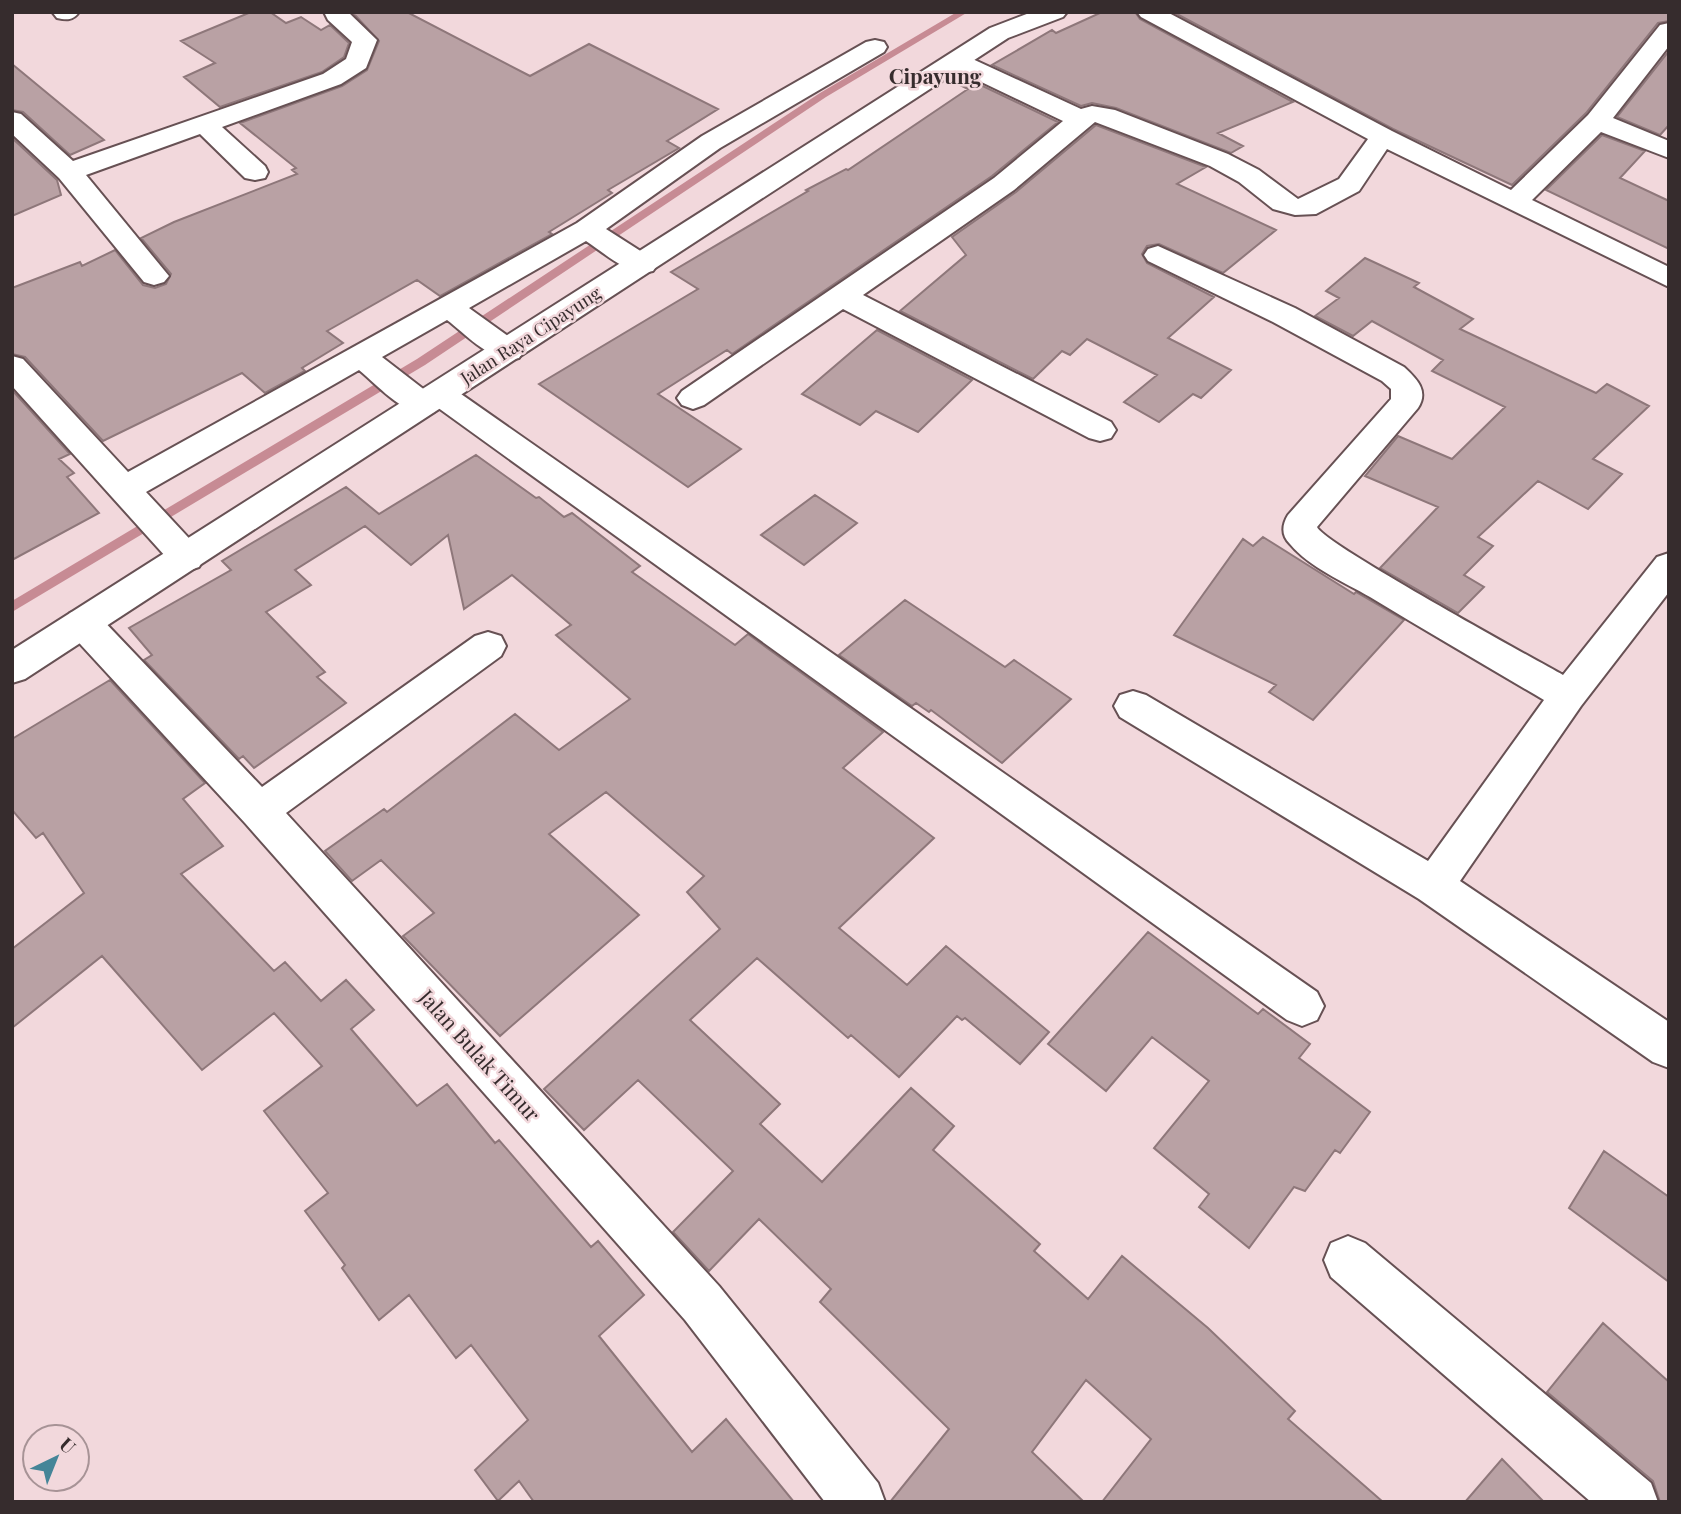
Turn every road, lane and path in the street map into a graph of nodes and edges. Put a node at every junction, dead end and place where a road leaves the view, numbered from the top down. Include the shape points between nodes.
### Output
1 (336, 12) edge
2 (1055, 12) edge
3 (1149, 12) edge
4 (996, 20) edge
5 (1669, 30) edge
6 (875, 47) dead end
7 (957, 61) junction
8 (1080, 118) junction
9 (12, 120) edge
10 (1597, 121) junction
11 (204, 124) junction
12 (1383, 137) junction
13 (1669, 150) edge
14 (69, 172) junction
15 (255, 172) dead end
16 (1514, 202) junction
17 (592, 232) junction
18 (1158, 255) dead end
19 (634, 259) junction
20 (154, 276) dead end
21 (1669, 278) edge
22 (842, 296) junction
23 (452, 310) junction
24 (498, 343) junction
25 (366, 360) junction
26 (12, 366) edge
27 (424, 397) junction
28 (693, 398) dead end
29 (1100, 430) dead end
30 (130, 498) junction
31 (181, 551) junction
32 (1669, 566) edge
33 (83, 623) junction
34 (488, 646) dead end
35 (12, 669) edge
36 (1568, 696) junction
37 (1133, 706) dead end
38 (259, 811) junction
39 (1434, 886) junction
40 (1302, 1006) dead end
41 (1669, 1046) edge
42 (1348, 1260) dead end
43 (859, 1502) edge
44 (1632, 1502) edge

1 - 11 street via 365,40 357,63 332,79
2 - 4 street, Jalan Raya Cipayung
3 - 12 street
4 - 7 street, Jalan Raya Cipayung
5 - 10 street
6 - 17 street via 711,142
7 - 8 street
7 - 19 street, Jalan Raya Cipayung
8 - 12 street via 1106,115 1219,160 1283,203 1306,208 1349,185
8 - 22 street via 1004,184
9 - 14 street
10 - 13 street
10 - 16 street
11 - 14 street
11 - 15 street
12 - 16 street
14 - 20 street
16 - 21 street
17 - 19 street
17 - 23 street
18 - 36 street via 1284,315 1393,374 1406,386 1407,401 1300,524 1301,535 1365,578
19 - 24 street, Jalan Raya Cipayung
22 - 28 street
22 - 29 street
23 - 24 street
23 - 25 street
24 - 27 street, Jalan Raya Cipayung
25 - 27 street
25 - 30 street
26 - 30 street
27 - 31 street, Jalan Raya Cipayung
27 - 40 street
30 - 31 street
31 - 33 street, Jalan Raya Cipayung
32 - 36 street
33 - 35 street, Jalan Raya Cipayung
33 - 38 street, Jalan Bulak Timur
34 - 38 street
36 - 39 street
37 - 39 street
38 - 43 street, Jalan Bulak Timur via 702,1303
39 - 41 street
42 - 44 street

